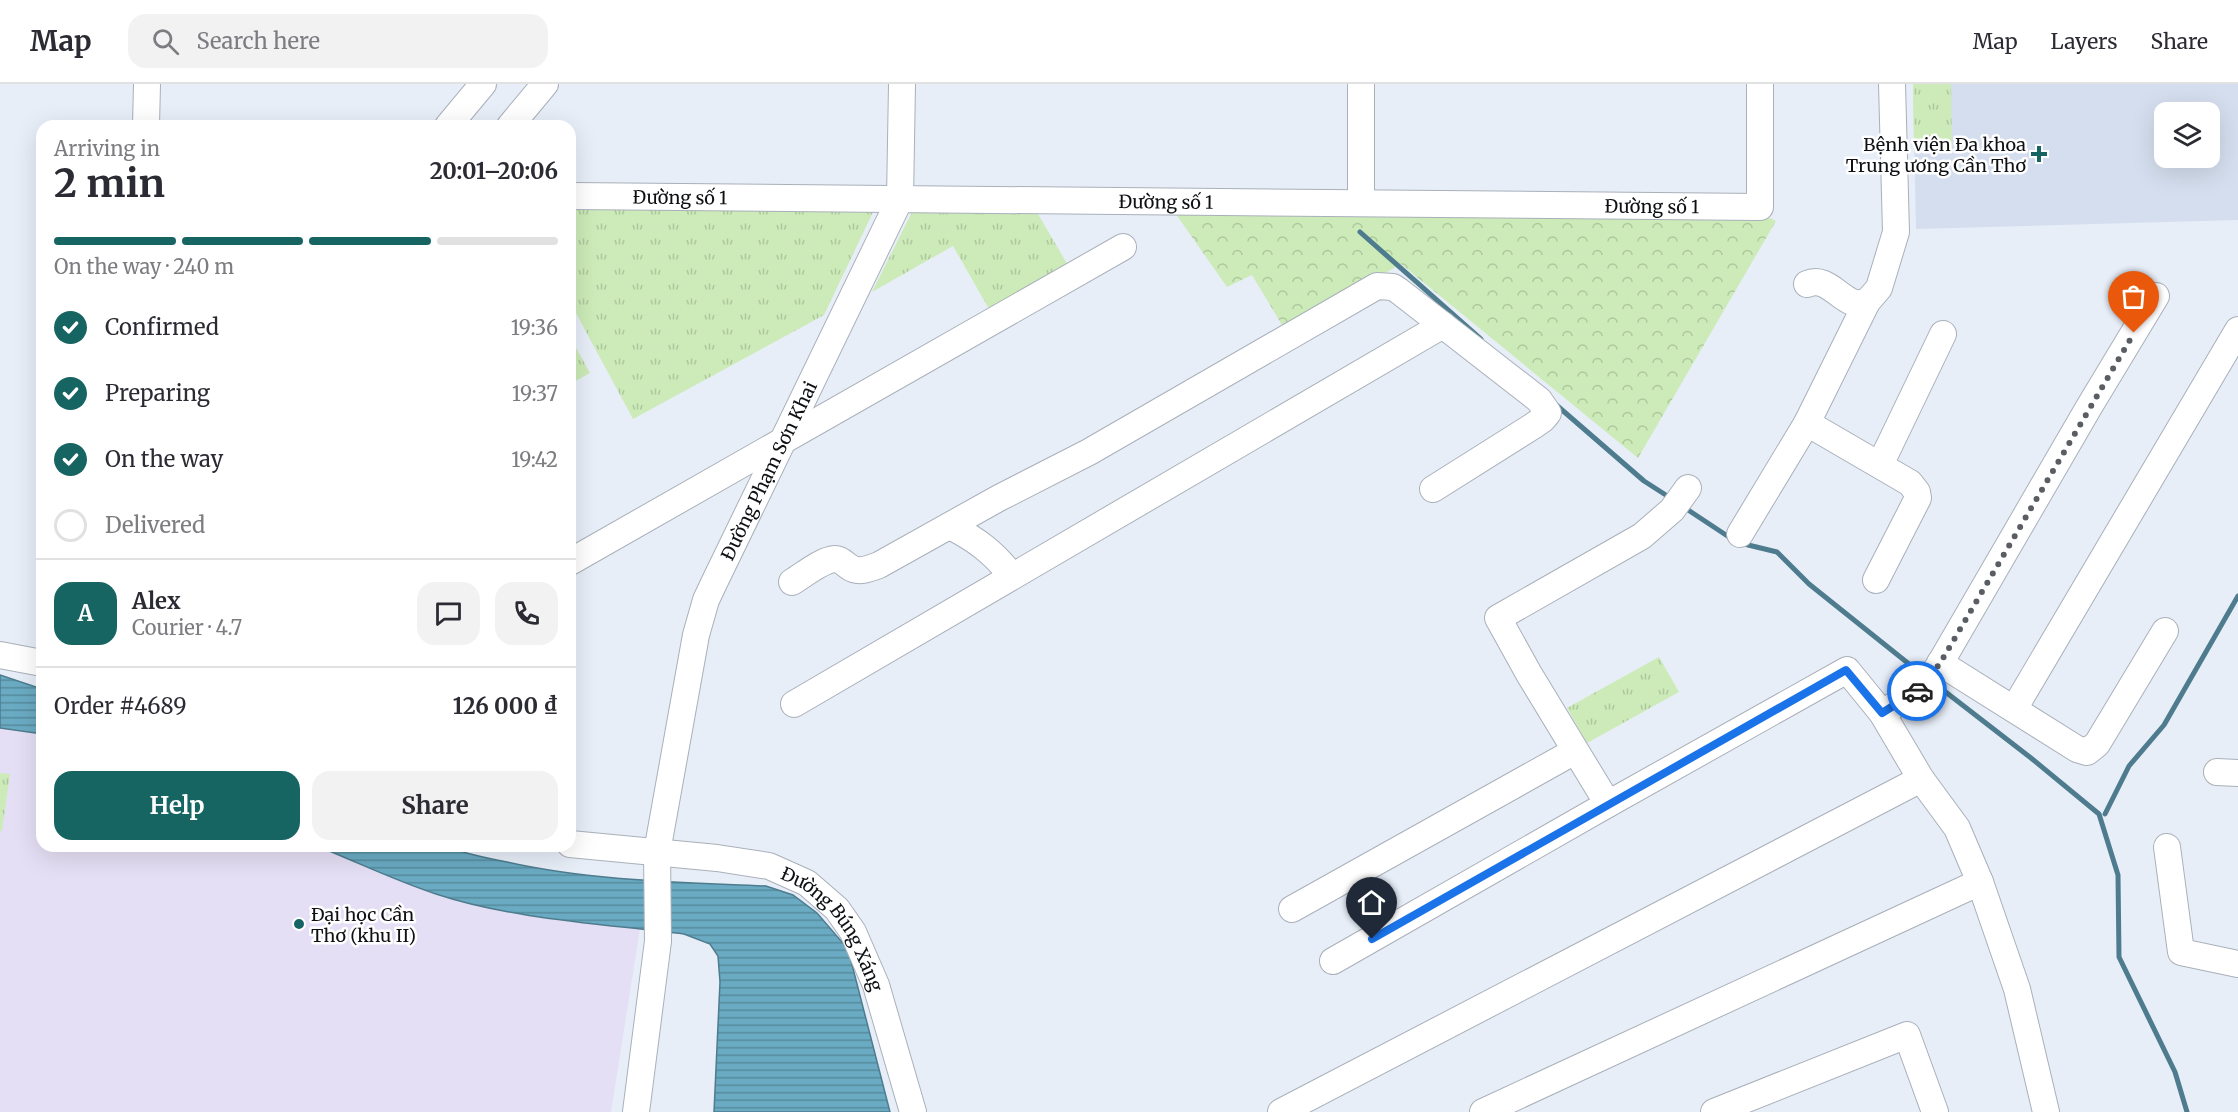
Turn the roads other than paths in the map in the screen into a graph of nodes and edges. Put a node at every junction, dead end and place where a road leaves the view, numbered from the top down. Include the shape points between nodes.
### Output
1 (147, 84) edge
2 (483, 84) edge
3 (545, 84) edge
4 (902, 84) edge
5 (1361, 84) edge
6 (1760, 84) edge
7 (1892, 84) edge
8 (146, 120) edge
9 (453, 120) edge
10 (515, 120) edge
11 (576, 196) edge
12 (900, 200) junction
13 (1361, 203) junction
14 (1123, 247) dead end
15 (1807, 284) dead end
16 (2156, 296) dead end
17 (1867, 302) junction
18 (1443, 325) junction
19 (1943, 334) dead end
20 (2236, 340) edge
21 (1807, 423) junction
22 (783, 440) junction
23 (1880, 465) junction
24 (1688, 488) dead end
25 (1433, 489) dead end
26 (950, 526) junction
27 (1740, 534) dead end
28 (576, 559) edge
29 (1012, 576) junction
30 (1876, 580) dead end
31 (792, 582) dead end
32 (2165, 631) dead end
33 (0, 655) edge
34 (36, 662) edge
35 (1935, 671) junction
36 (794, 704) dead end
37 (2014, 709) junction
38 (1882, 713) junction
39 (1575, 751) junction
40 (1922, 779) junction
41 (1608, 804) junction
42 (576, 845) edge
43 (2167, 847) dead end
44 (658, 860) junction
45 (1980, 882) junction
46 (1292, 909) dead end
47 (1333, 961) dead end
48 (2238, 964) edge
49 (636, 1112) edge
50 (913, 1112) edge
51 (1281, 1112) edge
52 (1483, 1112) edge
53 (1714, 1112) edge
54 (1935, 1112) edge
55 (2046, 1112) edge

1 - 8 street
2 - 9 street
3 - 10 street
4 - 12 street, Đường Phạm Sơn Khai
5 - 13 street
6 - 13 street, Đường số 1 via 1760,207
7 - 17 street via 1896,232 1880,288
11 - 12 street, Đường số 1
12 - 13 street, Đường số 1
12 - 22 street, Đường Phạm Sơn Khai
14 - 22 street
15 - 17 street via 1823,283 1854,304
16 - 35 street
17 - 21 street
18 - 25 street via 1539,400 1548,412 1533,426
18 - 26 street via 1393,287 1377,286 1089,452
18 - 29 street
19 - 23 street
20 - 37 street
21 - 23 street
21 - 27 street
22 - 28 street
22 - 44 street, Đường Phạm Sơn Khai via 700,620
23 - 30 street via 1910,483 1918,498
24 - 39 street via 1672,510 1642,536 1498,618
26 - 29 street via 983,545
26 - 31 street via 879,566 859,571 835,559
29 - 36 street
32 - 37 street via 2097,744 2087,752
33 - 34 street
35 - 37 street
35 - 38 street via 1921,688
38 - 40 street
38 - 41 street via 1846,670
39 - 41 street
39 - 46 street
40 - 45 street via 1957,828
40 - 51 street
41 - 47 street
42 - 44 street, Đường Búng Xáng
43 - 48 street via 2181,952
44 - 49 street, Đường Phạm Sơn Khai via 658,941
44 - 50 street, Đường Búng Xáng via 717,858 769,866 807,883 837,909 853,932 876,985
45 - 52 street
45 - 55 street via 2017,989
53 - 54 street via 1907,1035

